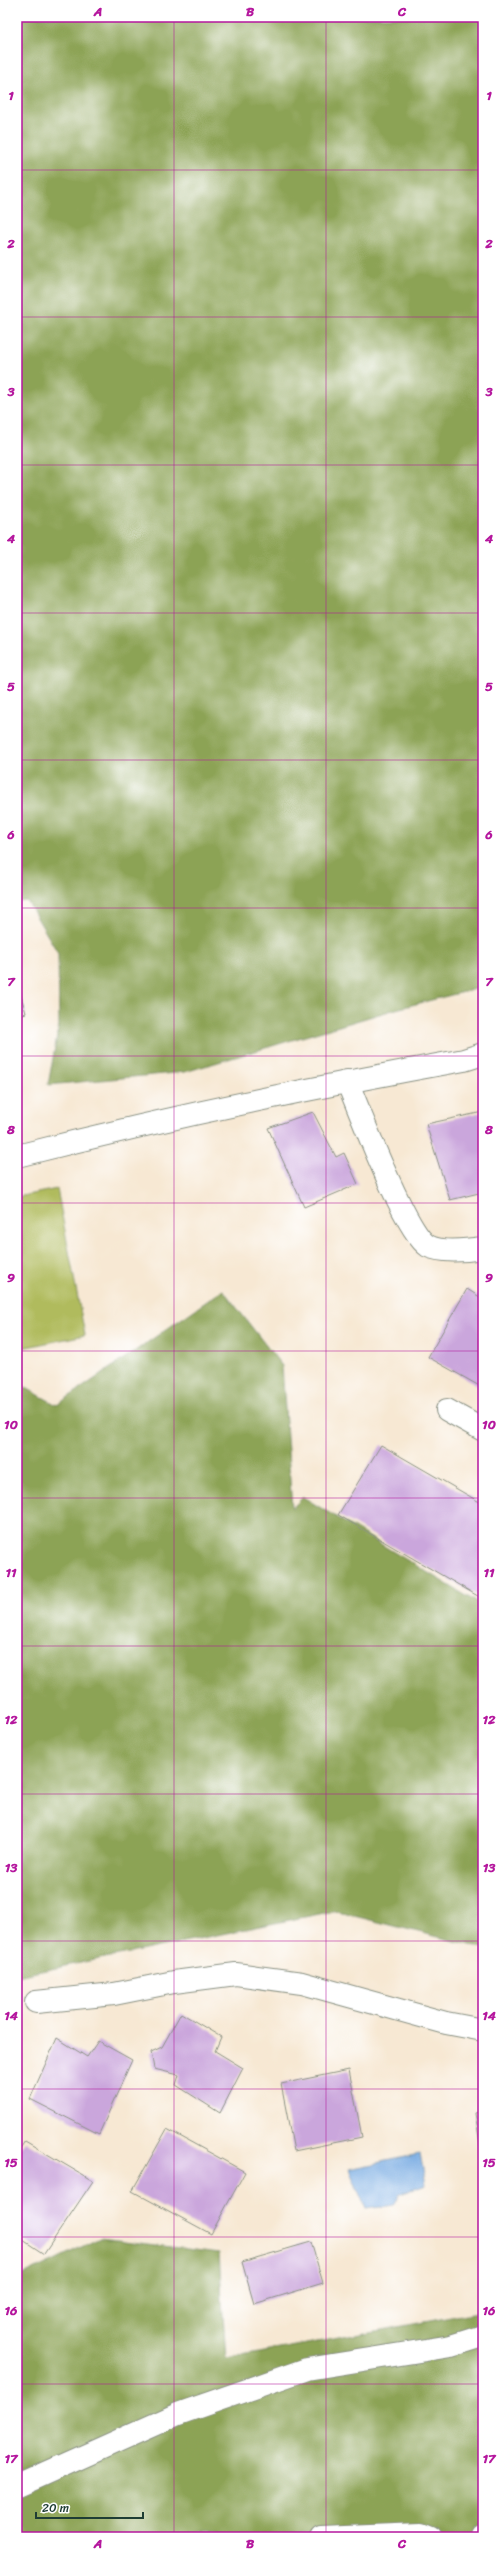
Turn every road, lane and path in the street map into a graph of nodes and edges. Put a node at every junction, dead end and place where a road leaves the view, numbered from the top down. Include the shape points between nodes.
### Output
1 (483, 1054) edge
2 (347, 1082) junction
3 (17, 1156) edge
4 (483, 1248) edge
5 (447, 1410) dead end
6 (483, 1430) edge
7 (36, 2002) dead end
8 (483, 2030) edge
9 (483, 2336) edge
10 (17, 2486) edge
11 (321, 2537) edge
12 (430, 2537) edge

1 - 2 street via 464,1060
2 - 3 street via 120,1129
2 - 4 street via 397,1199 413,1227 428,1246 455,1251
5 - 6 street
7 - 8 street via 114,1994 174,1982 236,1974 302,1983 446,2023
9 - 10 street via 451,2346 307,2369 178,2414
11 - 12 street via 420,2532

